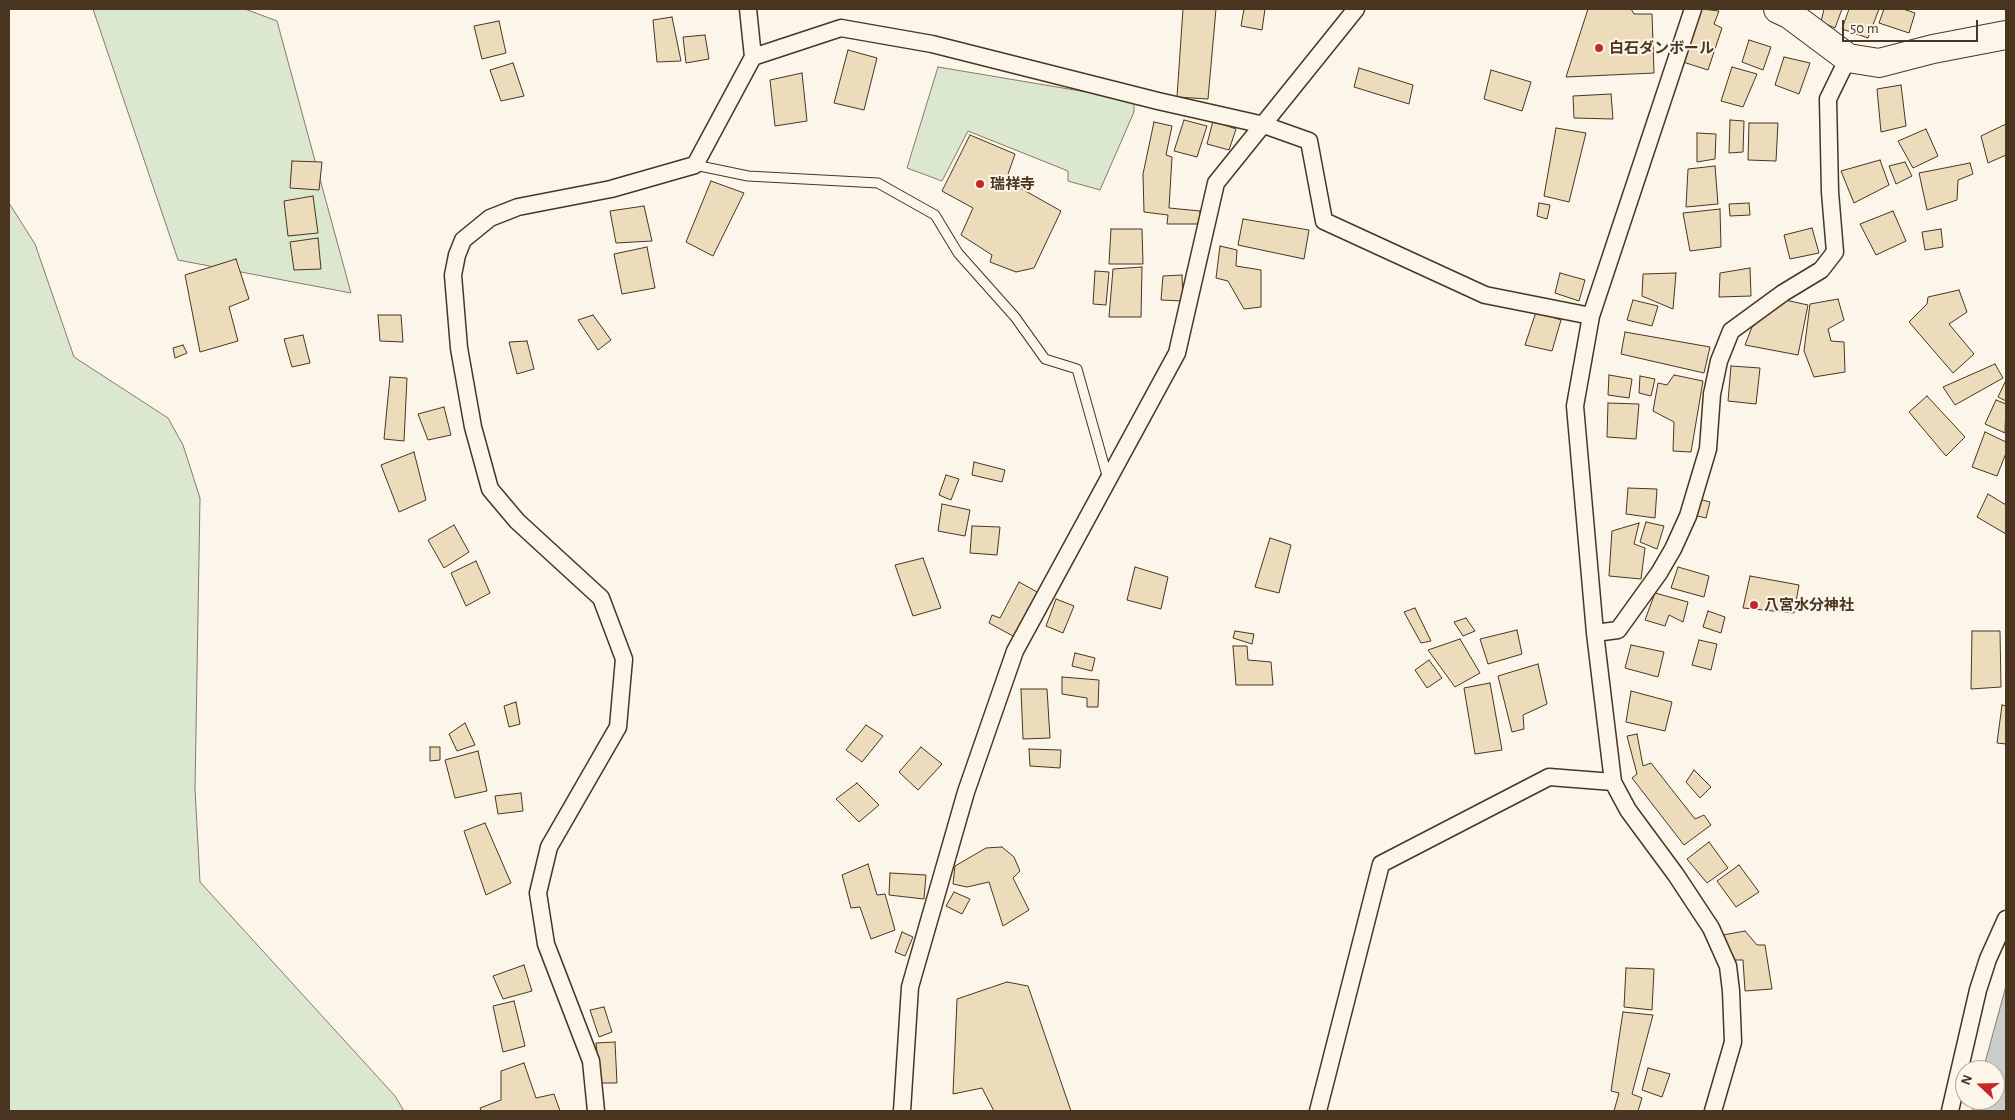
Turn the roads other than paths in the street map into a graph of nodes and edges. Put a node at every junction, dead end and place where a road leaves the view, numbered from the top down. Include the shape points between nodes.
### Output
1 (748, 9) edge
2 (1356, 9) edge
3 (1693, 9) edge
4 (1778, 9) edge
5 (2006, 34) edge
6 (753, 57) junction
7 (1848, 58) junction
8 (1264, 124) junction
9 (696, 165) junction
10 (1591, 316) junction
11 (1108, 479) junction
12 (1595, 633) junction
13 (1613, 782) junction
14 (2006, 919) edge
15 (596, 1111) edge
16 (902, 1111) edge
17 (1318, 1111) edge
18 (1713, 1111) edge
19 (1950, 1111) edge

1 - 6 street
2 - 8 street
3 - 10 street
4 - 7 highway
5 - 7 highway via 1879,63
6 - 8 street via 841,28 932,44
6 - 9 street
7 - 12 street via 1828,98 1835,252 1822,270 1783,293 1731,331 1719,361 1712,394 1708,449 1688,516 1659,573 1618,630
8 - 10 street via 1309,140 1324,221 1486,295
8 - 11 street via 1216,182 1177,352
9 - 11 lane via 748,176 878,183 935,215 958,253 1015,316 1045,359 1078,369
9 - 15 street via 611,188 518,207 490,218 463,240 453,275 459,348 473,427 490,488 517,521 601,598 624,659 618,727 549,847 538,893 546,944 590,1061
10 - 12 street via 1575,406
11 - 16 street via 1015,651 966,792 910,986
12 - 13 street
13 - 17 street via 1549,777 1381,864
13 - 18 street via 1628,810 1711,928 1728,966 1733,1042
14 - 19 street via 1978,990

